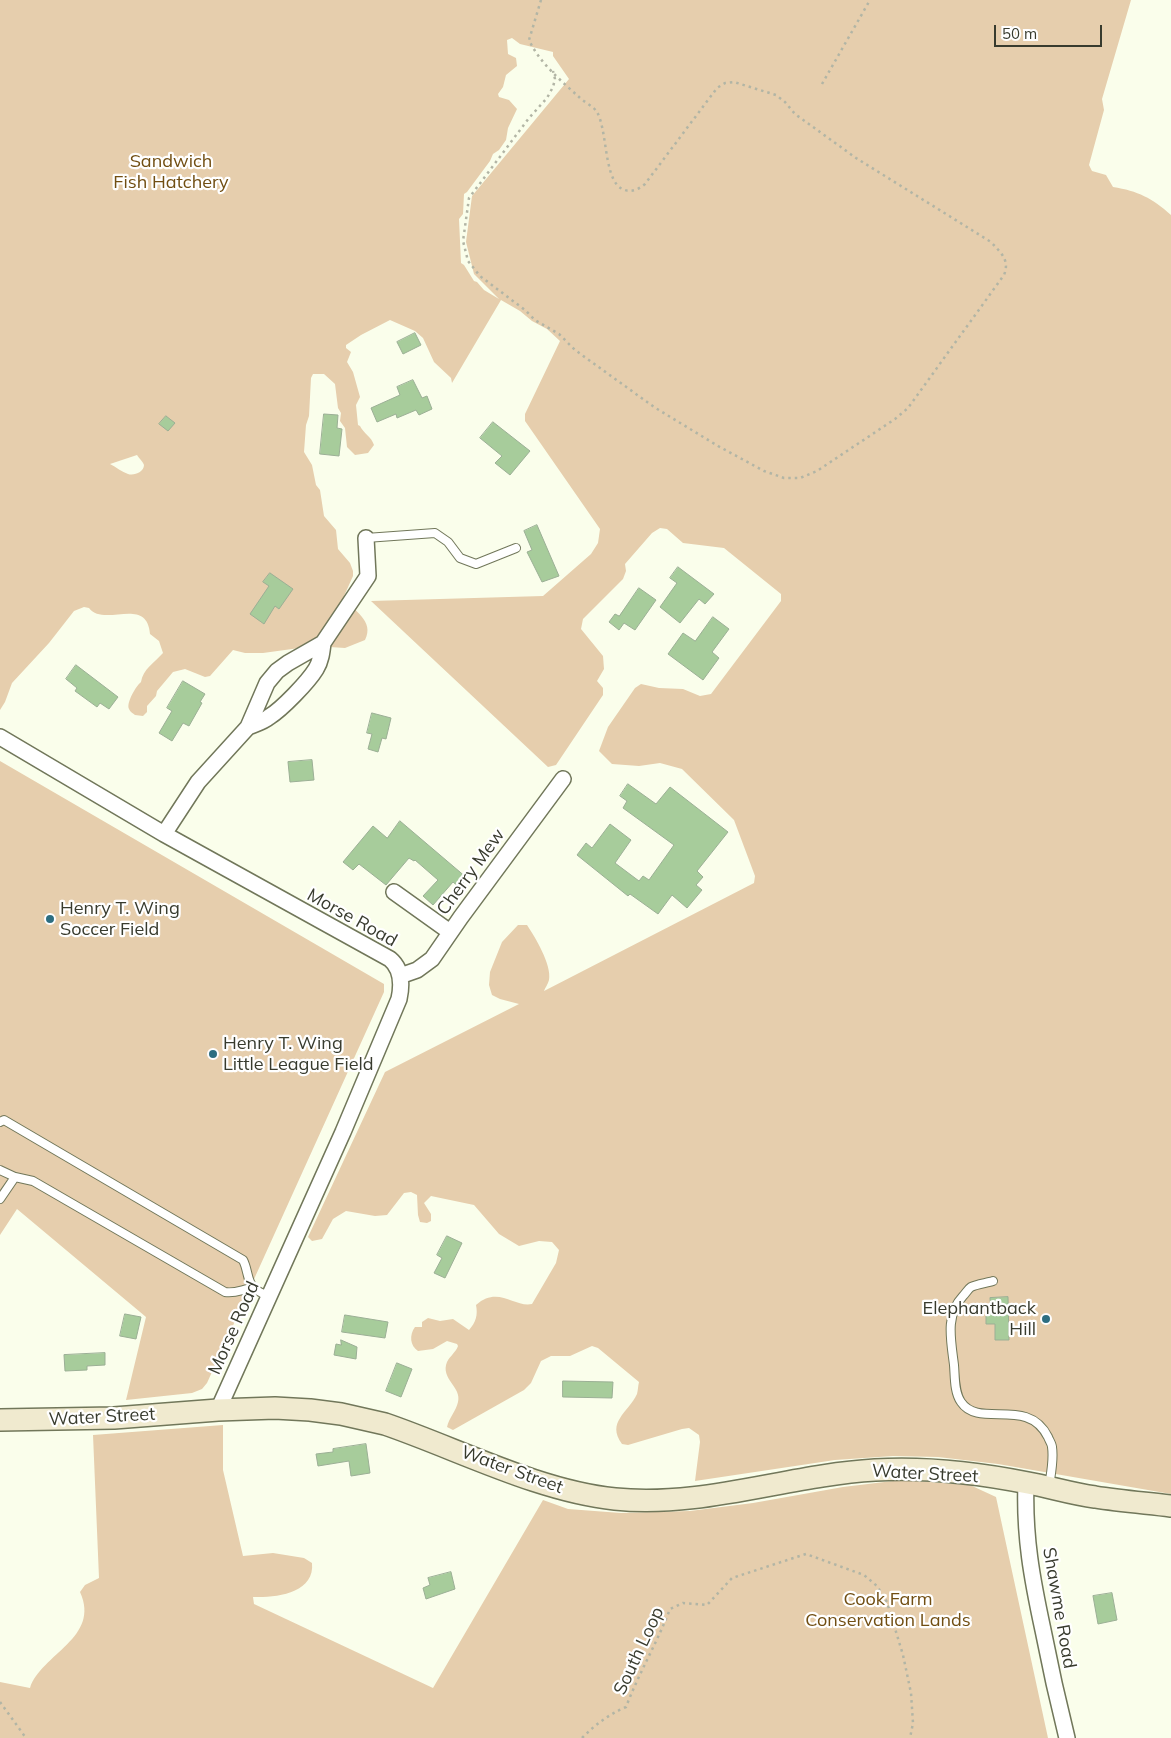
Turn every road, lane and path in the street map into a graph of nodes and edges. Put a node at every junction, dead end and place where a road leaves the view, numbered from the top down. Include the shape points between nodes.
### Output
1 (542, 0) edge
2 (870, 0) edge
3 (553, 71) junction
4 (822, 84) dead end
5 (366, 538) joint
6 (516, 548) dead end
7 (323, 643) junction
8 (248, 727) junction
9 (0, 737) edge
10 (563, 779) dead end
11 (164, 834) junction
12 (394, 892) dead end
13 (450, 932) junction
14 (400, 976) junction
15 (0, 1122) edge
16 (0, 1170) edge
17 (15, 1176) junction
18 (0, 1199) edge
19 (993, 1281) dead end
20 (253, 1288) junction
21 (269, 1297) junction
22 (218, 1410) junction
23 (0, 1420) edge
24 (1026, 1483) junction
25 (1048, 1488) junction
26 (1171, 1506) edge
27 (0, 1702) edge
28 (26, 1738) edge
29 (582, 1738) edge
30 (910, 1738) edge
31 (1067, 1738) edge

1 - 3 path via 529,40
2 - 4 path
3 - 3 path via 553,88 547,98 469,198 463,241 468,261 480,276 528,315 558,334 616,381 678,422 764,471 784,478 800,478 895,419 908,408 1004,275 1006,259 991,242 856,158 795,114 776,95 734,82 717,88 645,184 637,191 627,191 612,177 596,112
5 - 6 lane via 435,533 448,542 460,558 476,564
5 - 7 street via 368,576
7 - 8 street via 277,671 267,683
7 - 8 street via 317,668 310,678 268,719
8 - 11 street via 198,782
9 - 11 street, Morse Road
10 - 13 street, Cherry Mew
11 - 14 street, Morse Road via 390,959
12 - 13 street
13 - 14 street, Cherry Mew via 422,967
14 - 21 street, Morse Road via 399,999
15 - 20 lane via 4,1120 243,1260
16 - 17 lane
17 - 18 lane
17 - 20 lane via 33,1181 225,1292
19 - 25 lane via 971,1287 954,1310 950,1324 957,1390 961,1402 980,1414 1025,1416 1044,1428 1052,1446
20 - 21 lane
21 - 22 street, Morse Road
22 - 23 main road, Water Street via 114,1418
22 - 24 main road, Water Street via 301,1410 358,1417 408,1432 545,1484 616,1499 706,1496 824,1474 876,1470 920,1470
24 - 25 main road, Water Street
24 - 31 street, Shawme Road via 1025,1514 1030,1564
25 - 26 main road, Water Street
27 - 28 path
29 - 30 path, South Loop via 610,1714 626,1708 670,1608 684,1603 707,1605 732,1578 806,1554 864,1575 877,1586 887,1602 911,1693 913,1723

